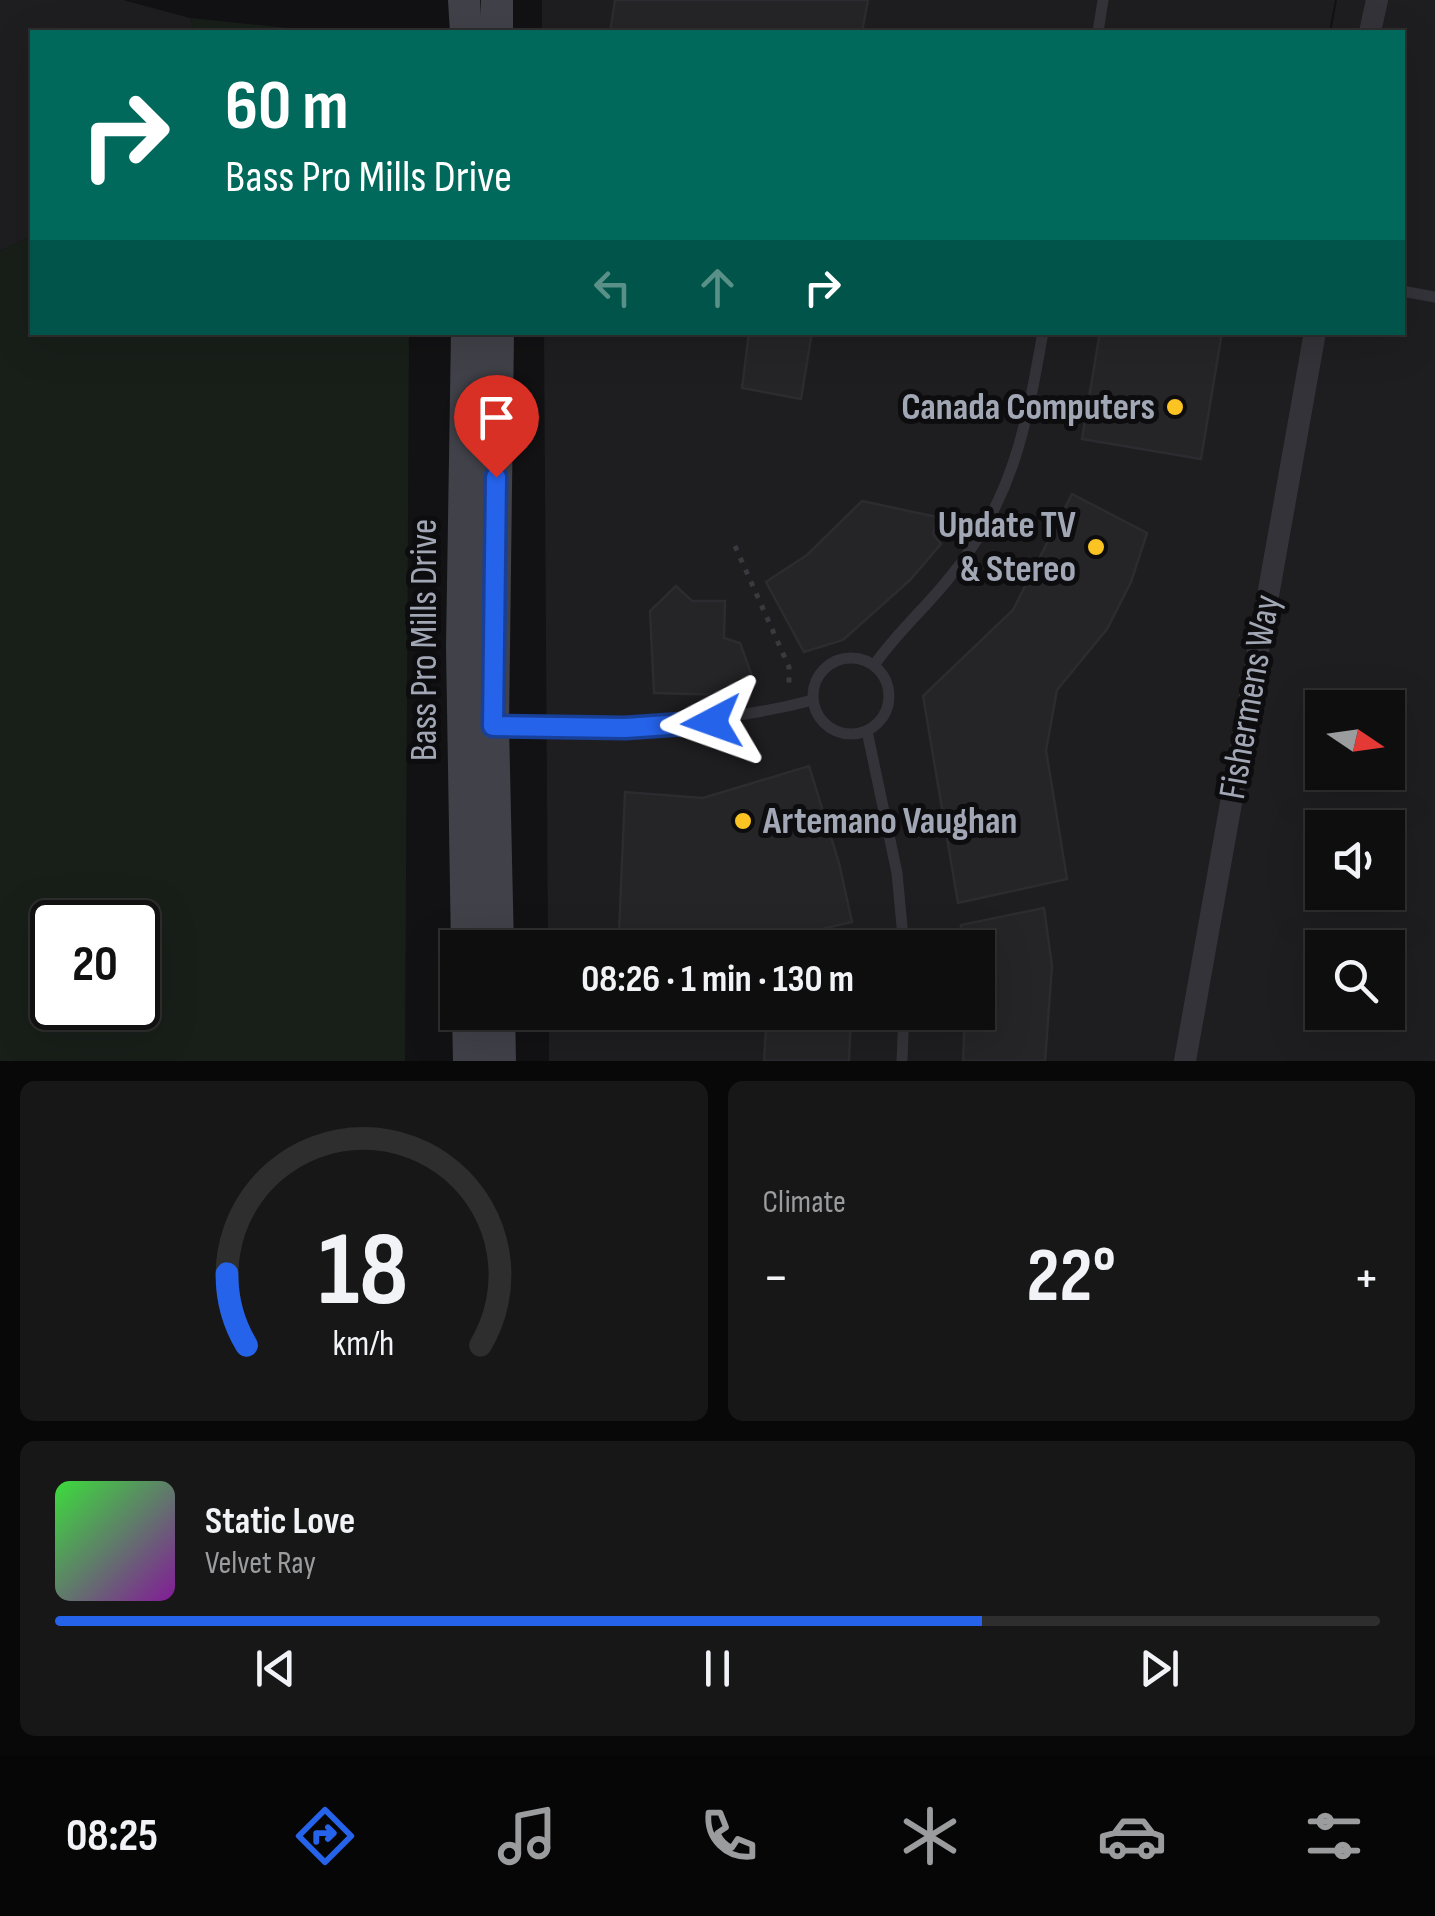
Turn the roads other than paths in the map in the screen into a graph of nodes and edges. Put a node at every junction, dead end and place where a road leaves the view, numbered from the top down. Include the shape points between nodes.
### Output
1 (464, 0) edge
2 (497, 0) edge
3 (1104, 0) edge
4 (1377, 0) edge
5 (466, 30) edge
6 (497, 30) edge
7 (1098, 30) edge
8 (1370, 30) edge
9 (1405, 292) edge
10 (1435, 297) edge
11 (467, 335) edge
12 (498, 335) edge
13 (1042, 335) edge
14 (1315, 335) edge
15 (875, 664) junction
16 (813, 700) junction
17 (493, 726) junction
18 (867, 731) junction
19 (467, 930) edge
20 (498, 930) edge
21 (902, 930) edge
22 (468, 1030) edge
23 (499, 1030) edge
24 (903, 1030) edge
25 (469, 1061) edge
26 (500, 1061) edge
27 (902, 1061) edge
28 (1185, 1061) edge

1 - 5 street
2 - 6 street
3 - 7 lane
4 - 8 street
9 - 10 lane
11 - 19 street, Bass Pro Mills Drive
12 - 17 street, Bass Pro Mills Drive
13 - 15 lane via 1028,421 1000,503 946,583
14 - 28 street, Fishermens Way
15 - 16 lane via 836,660 817,678
15 - 18 lane via 890,700
16 - 17 lane via 712,722
16 - 18 lane via 828,727
17 - 20 street, Bass Pro Mills Drive
18 - 21 lane
22 - 25 street
23 - 26 street
24 - 27 lane

